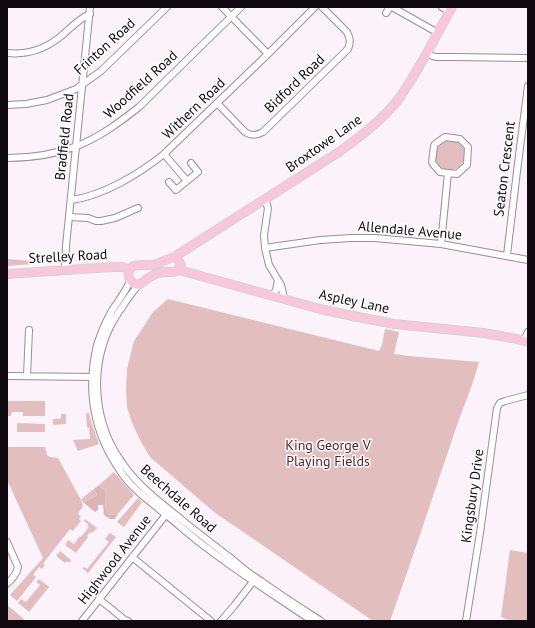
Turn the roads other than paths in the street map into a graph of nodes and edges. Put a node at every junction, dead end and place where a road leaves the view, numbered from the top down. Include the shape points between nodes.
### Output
1 (167, 7) edge
2 (222, 7) edge
3 (241, 7) edge
4 (315, 7) edge
5 (322, 7) edge
6 (442, 7) edge
7 (389, 9) edge
8 (451, 9) edge
9 (90, 10) edge
10 (231, 16) junction
11 (438, 32) junction
12 (7, 53) edge
13 (268, 54) junction
14 (426, 54) junction
15 (528, 58) edge
16 (82, 84) junction
17 (528, 86) edge
18 (217, 103) junction
19 (7, 105) edge
20 (76, 146) junction
21 (164, 154) junction
22 (7, 158) edge
23 (191, 163) dead end
24 (448, 173) junction
25 (187, 181) junction
26 (169, 182) dead end
27 (265, 199) junction
28 (71, 200) junction
29 (138, 208) dead end
30 (69, 217) junction
31 (441, 244) junction
32 (265, 248) junction
33 (507, 255) junction
34 (174, 257) junction
35 (528, 260) edge
36 (65, 270) junction
37 (130, 270) junction
38 (179, 270) junction
39 (7, 274) edge
40 (278, 280) junction
41 (130, 281) junction
42 (139, 285) junction
43 (273, 295) junction
44 (284, 298) junction
45 (29, 330) dead end
46 (528, 332) edge
47 (526, 341) edge
48 (7, 376) edge
49 (28, 376) junction
50 (95, 377) junction
51 (528, 395) edge
52 (168, 512) junction
53 (7, 542) edge
54 (132, 557) junction
55 (254, 579) junction
56 (7, 584) edge
57 (99, 599) junction
58 (82, 621) edge
59 (126, 621) edge
60 (211, 621) edge
61 (221, 621) edge
62 (312, 621) edge
63 (321, 621) edge
64 (466, 621) edge

1 - 16 street, Frinton Road via 101,71
2 - 10 street
3 - 10 street, Woodfield Road
4 - 13 street, Withern Road
5 - 18 street, Bidford Road via 349,36 348,49 263,132 253,136 245,132
6 - 8 street, Broxtowe Lane
7 - 11 street
8 - 11 main road, Broxtowe Lane
9 - 12 street via 52,43 28,52
9 - 16 street, Bradfield Road
10 - 13 street
10 - 20 street, Woodfield Road via 126,118
11 - 14 main road, Broxtowe Lane
13 - 18 street, Withern Road
14 - 15 street via 436,57
14 - 27 main road, Broxtowe Lane via 400,97 374,124 355,141
16 - 19 street, Frinton Road via 76,89 47,100
16 - 20 street, Bradfield Road
17 - 33 street, Seaton Crescent
18 - 21 street, Withern Road
20 - 22 street, Woodfield Road via 55,152
20 - 28 street, Bradfield Road
21 - 25 street
21 - 28 street, Withern Road via 117,184 81,199
23 - 25 street via 198,172
24 - 24 street via 440,172 432,162 434,146 445,137 460,139 468,148 467,165 457,174
24 - 31 street
25 - 26 street via 176,190
27 - 32 street via 268,208
27 - 34 main road, Broxtowe Lane
28 - 30 street, Bradfield Road
29 - 30 street via 101,221
30 - 36 street, Bradfield Road
31 - 32 street, Allendale Avenue via 351,238
31 - 33 street, Allendale Avenue
32 - 40 street
33 - 35 street, Allendale Avenue
34 - 37 main road, Broxtowe Lane via 154,265 135,266
34 - 38 main road via 181,263
36 - 37 main road, Strelley Road via 123,267
36 - 39 main road, Strelley Road
37 - 41 main road
38 - 42 main road via 158,273
38 - 43 main road, Aspley Lane
40 - 43 street
40 - 44 street
41 - 42 main road
41 - 50 street, Beechdale Road via 101,334 94,361
42 - 50 street, Beechdale Road via 131,293 110,327
43 - 44 main road, Aspley Lane
44 - 47 main road, Aspley Lane via 320,309 394,324 484,333
45 - 49 street
46 - 47 street
48 - 49 street
49 - 50 street
50 - 52 street, Beechdale Road via 100,413 115,452 134,478
51 - 64 street, Kingsbury Drive via 500,403 497,408
52 - 54 street, Highwood Avenue
52 - 55 street, Beechdale Road via 206,548
53 - 56 street via 18,571
54 - 57 street, Highwood Avenue
54 - 60 street
55 - 61 street
55 - 62 street, Beechdale Road
55 - 63 street, Beechdale Road
57 - 58 street, Highwood Avenue
57 - 59 street

